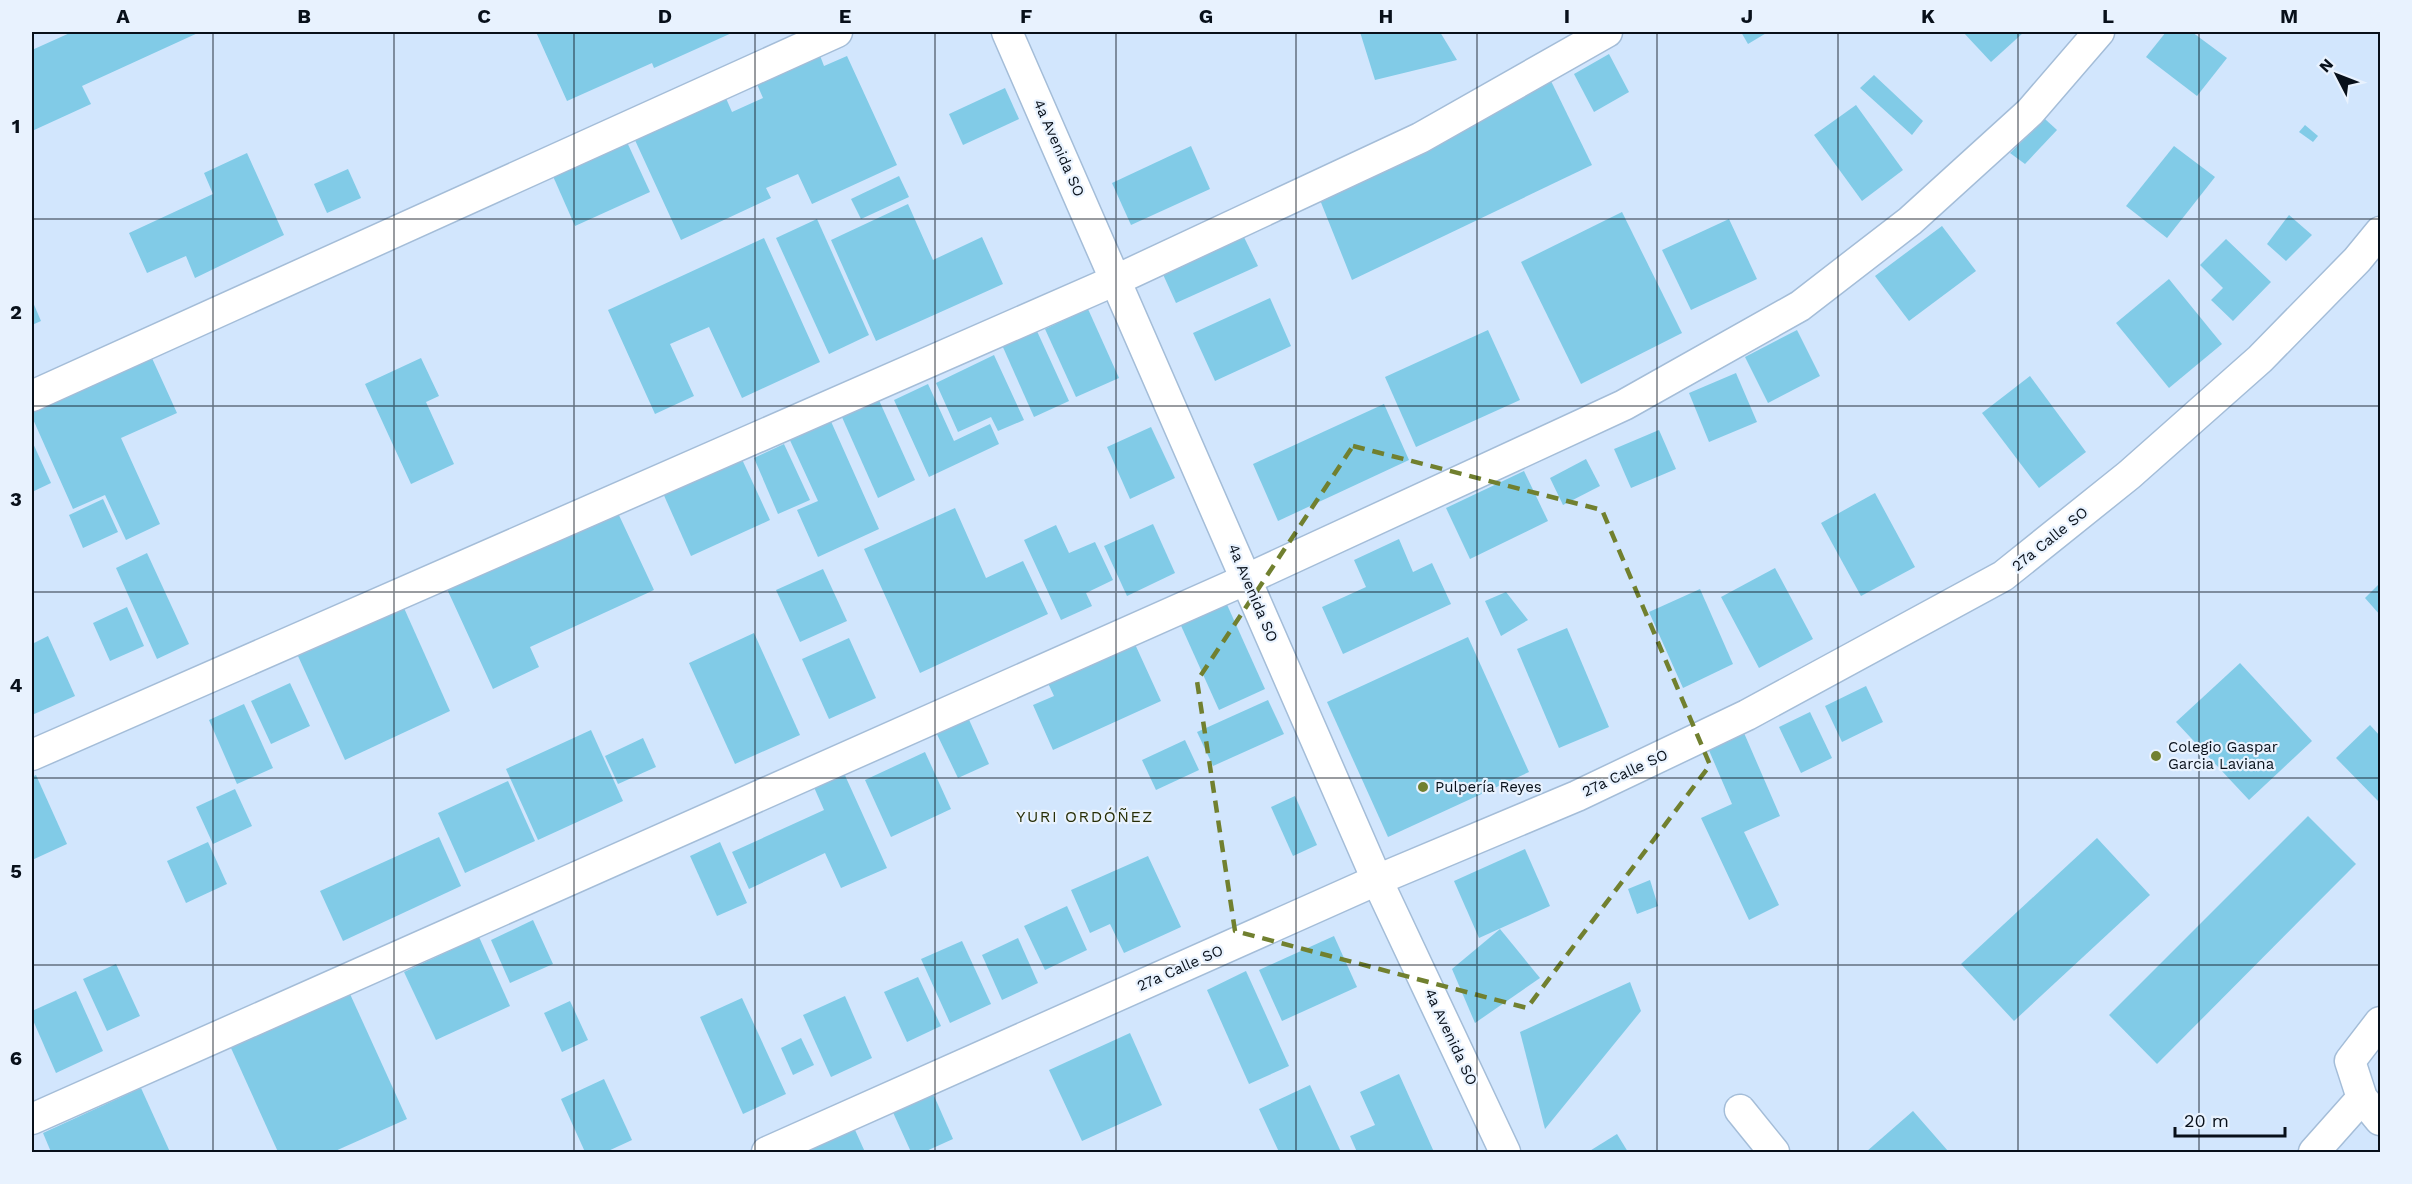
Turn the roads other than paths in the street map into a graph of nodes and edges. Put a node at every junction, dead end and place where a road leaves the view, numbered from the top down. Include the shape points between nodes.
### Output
1 (837, 32) edge
2 (1007, 32) edge
3 (1607, 32) edge
4 (2099, 32) edge
5 (2380, 232) edge
6 (1116, 280) junction
7 (32, 396) edge
8 (1247, 579) junction
9 (32, 755) edge
10 (1377, 880) junction
11 (2380, 1022) edge
12 (2372, 1109) edge
13 (1740, 1110) dead end
14 (32, 1119) edge
15 (767, 1152) edge
16 (1505, 1152) edge
17 (1774, 1152) edge
18 (2314, 1152) edge

1 - 7 street
2 - 6 street, 4a Avenida SO
3 - 6 street via 1420,138
4 - 8 street via 2030,112 1910,221 1800,306 1624,405
5 - 10 street, 27a Calle SO via 2260,359 2129,476 2004,576 1747,716 1577,796
6 - 8 street, 4a Avenida SO
6 - 9 street
8 - 10 street, 4a Avenida SO
8 - 14 street
10 - 15 street, 27a Calle SO
10 - 16 street, 4a Avenida SO
11 - 12 street via 2349,1060
12 - 18 street
13 - 17 street

